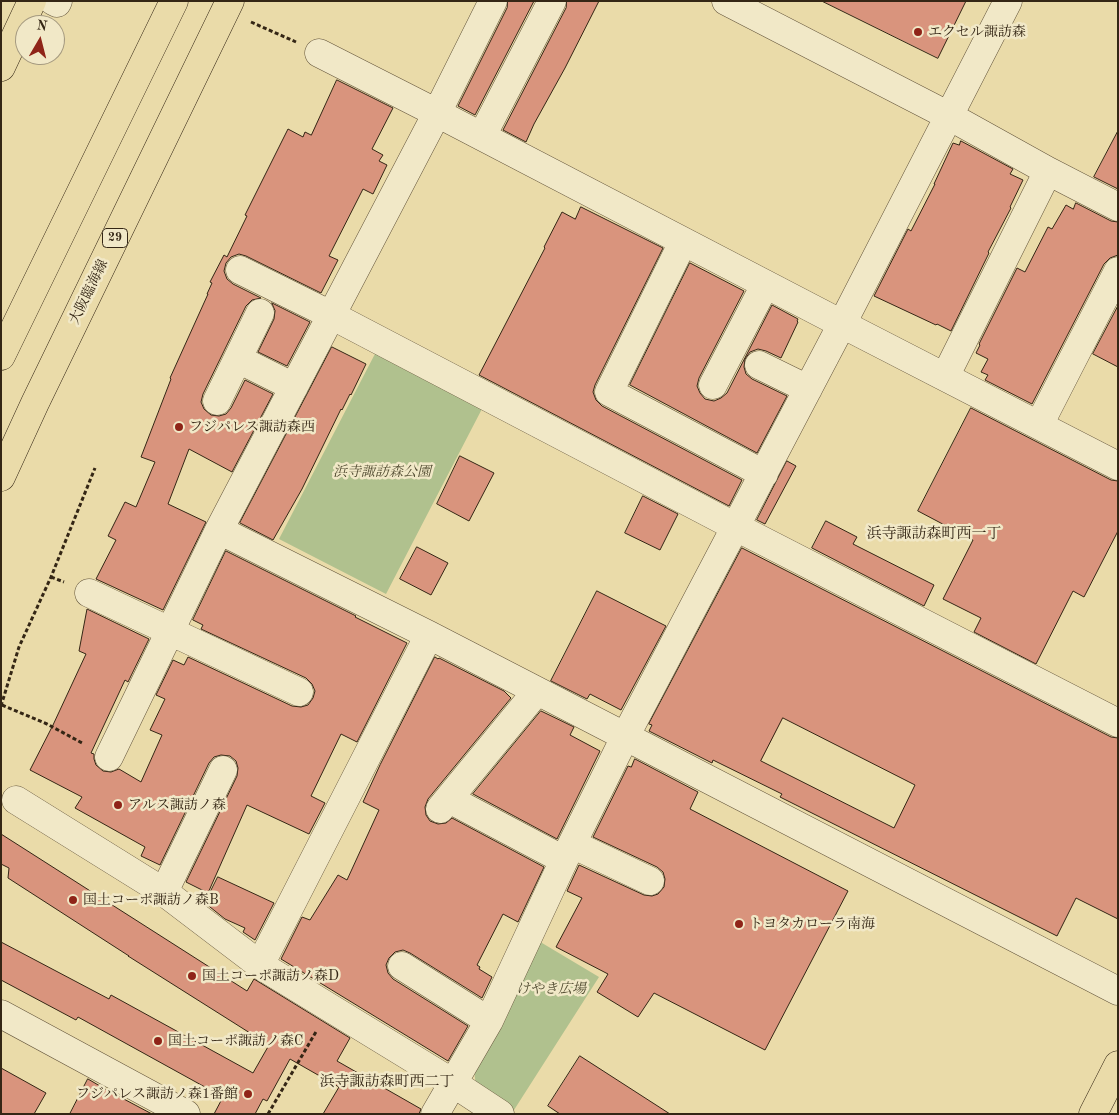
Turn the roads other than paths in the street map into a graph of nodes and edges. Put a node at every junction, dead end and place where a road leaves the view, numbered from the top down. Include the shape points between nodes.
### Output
1 (32, 1) edge
2 (53, 1) edge
3 (58, 1) edge
4 (174, 1) edge
5 (230, 1) edge
6 (493, 1) edge
7 (552, 1) edge
8 (726, 1) edge
9 (1008, 1) edge
10 (319, 53) dead end
11 (1, 67) edge
12 (437, 113) junction
13 (949, 116) junction
14 (482, 136) junction
15 (1048, 171) junction
16 (1118, 207) edge
17 (683, 242) junction
18 (240, 270) dead end
19 (1118, 271) edge
20 (765, 285) junction
21 (260, 313) dead end
22 (331, 315) junction
23 (842, 324) junction
24 (1, 356) edge
25 (238, 359) junction
26 (759, 364) dead end
27 (945, 377) junction
28 (713, 385) dead end
29 (294, 387) junction
30 (808, 389) junction
31 (217, 400) dead end
32 (1039, 425) junction
33 (1118, 466) edge
34 (764, 474) junction
35 (1, 476) edge
36 (736, 527) junction
37 (219, 530) junction
38 (90, 593) dead end
39 (169, 631) junction
40 (428, 634) junction
41 (537, 691) junction
42 (300, 692) dead end
43 (1118, 723) edge
44 (626, 737) junction
45 (109, 757) road end
46 (223, 770) dead end
47 (16, 800) dead end
48 (568, 852) junction
49 (650, 881) dead end
50 (164, 892) junction
51 (260, 965) junction
52 (402, 966) dead end
53 (1118, 991) edge
54 (1, 1014) edge
55 (489, 1021) junction
56 (1118, 1065) edge
57 (453, 1083) junction
58 (186, 1114) edge
59 (435, 1114) edge
60 (500, 1114) edge
61 (1093, 1114) edge

1 - 11 main road
2 - 3 street
4 - 24 main road
5 - 35 main road, 大阪臨海線 / 29
6 - 12 street
7 - 14 street
8 - 13 street
9 - 13 street
10 - 12 street
12 - 14 street
12 - 22 street
13 - 15 street
13 - 23 street
14 - 17 street
15 - 16 street
15 - 27 street
17 - 20 street
17 - 34 street via 609,392
18 - 22 street
19 - 32 street
20 - 23 street
20 - 28 street
21 - 25 street
22 - 29 street
22 - 36 street
23 - 27 street
23 - 30 street
25 - 29 street
25 - 31 street
26 - 30 street
27 - 32 street
29 - 37 street
30 - 34 street
32 - 33 street
34 - 36 street
36 - 43 street
36 - 44 street
37 - 39 street
37 - 40 street
38 - 39 street
39 - 42 street
39 - 45 street
40 - 41 street
40 - 51 street
41 - 44 street
41 - 48 street via 444,804
44 - 48 street
44 - 53 street
46 - 50 street
47 - 50 street
48 - 49 street
48 - 55 street
50 - 51 street
51 - 57 street
52 - 55 street
54 - 58 street
55 - 57 street
56 - 61 main road
57 - 59 street
57 - 60 street

